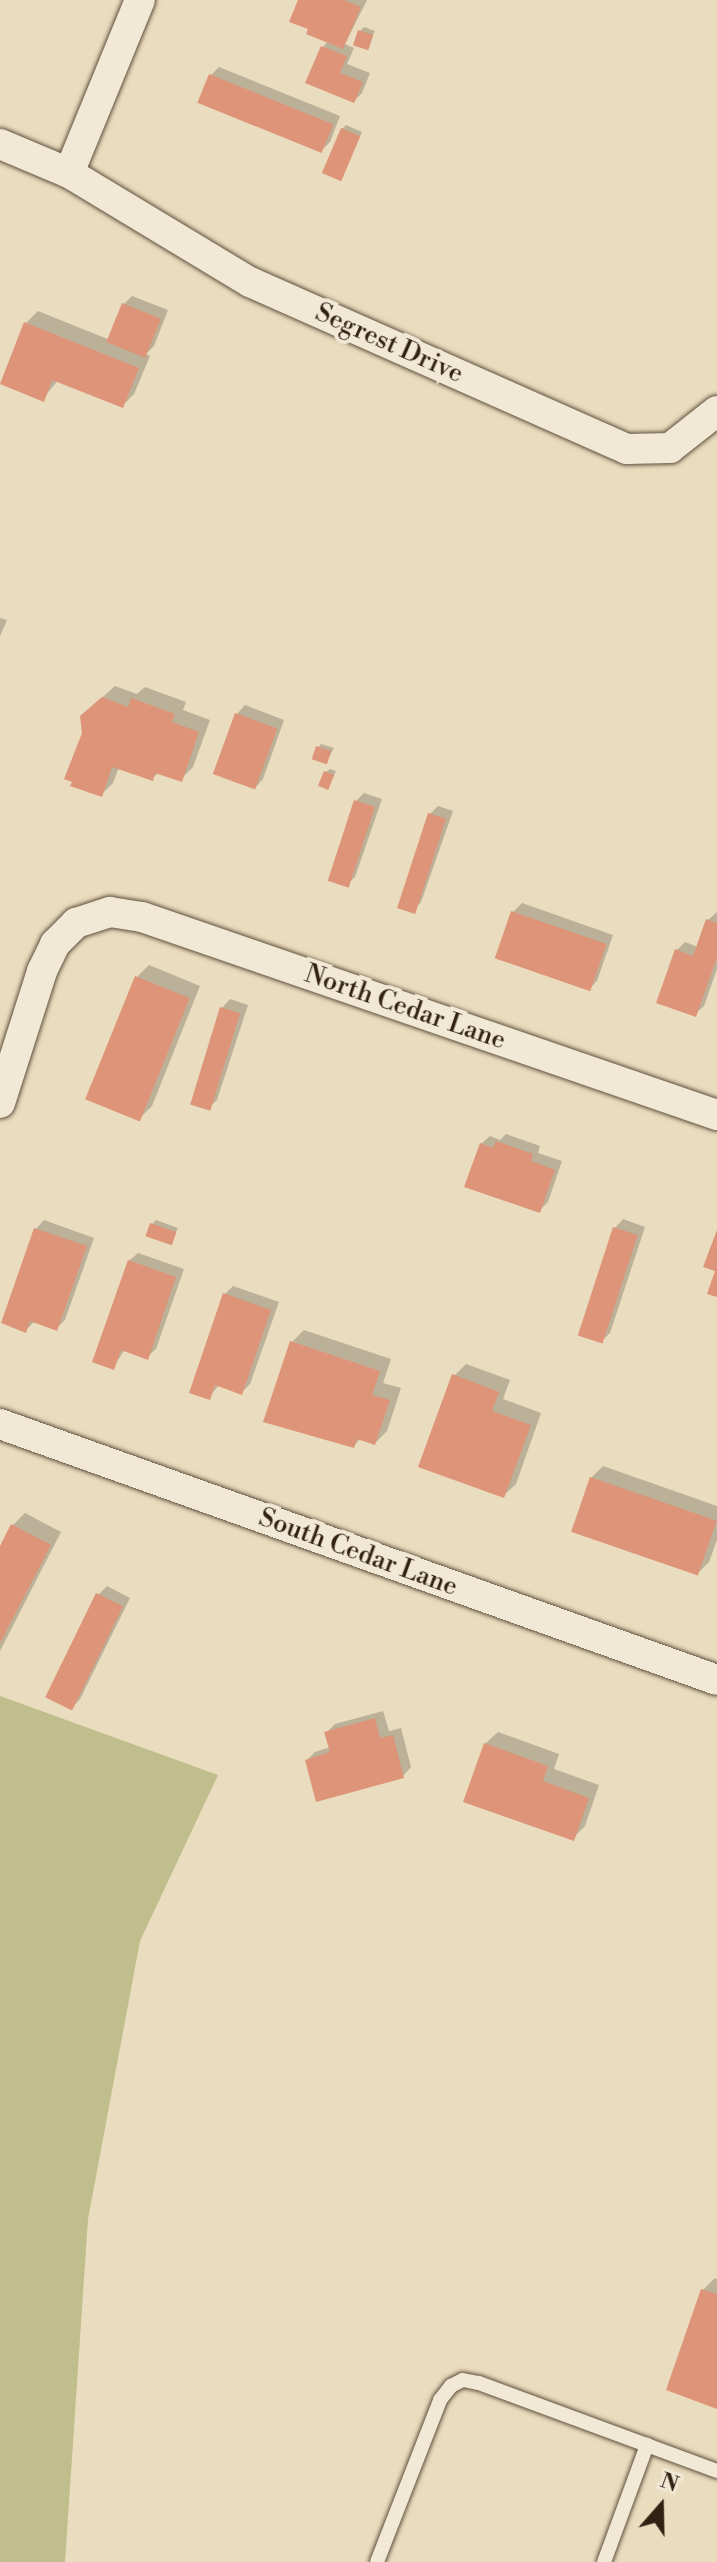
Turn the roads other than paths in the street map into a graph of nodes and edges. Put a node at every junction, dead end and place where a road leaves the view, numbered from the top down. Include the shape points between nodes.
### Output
1 (140, 0) edge
2 (0, 144) edge
3 (69, 173) junction
4 (717, 411) edge
5 (0, 1103) edge
6 (717, 1115) edge
7 (0, 1424) edge
8 (717, 1680) edge
9 (647, 2445) junction
10 (717, 2471) edge
11 (377, 2562) edge
12 (604, 2562) edge

1 - 3 street
2 - 3 street, Segrest Drive
3 - 4 street, Segrest Drive via 250,282 627,449 670,448
5 - 6 street, North Cedar Lane via 46,961 67,929 110,912 142,917
7 - 8 street, South Cedar Lane
9 - 10 lane
9 - 11 lane via 463,2380 440,2400
9 - 12 lane

